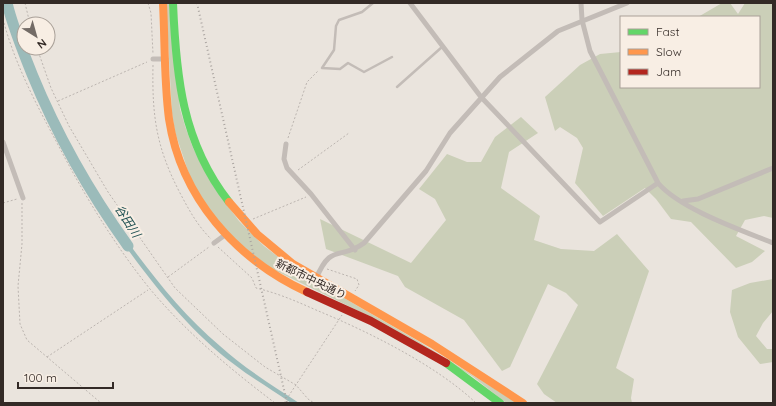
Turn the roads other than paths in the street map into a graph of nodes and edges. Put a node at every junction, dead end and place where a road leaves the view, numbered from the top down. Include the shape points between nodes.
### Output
1 (163, 3) edge
2 (173, 3) edge
3 (373, 3) edge
4 (410, 3) edge
5 (581, 3) edge
6 (627, 3) edge
7 (582, 20) junction
8 (442, 46) junction
9 (392, 57) dead end
10 (153, 59) road end
11 (166, 59) junction
12 (397, 87) dead end
13 (481, 97) junction
14 (3, 142) edge
15 (286, 144) road end
16 (773, 168) edge
17 (658, 183) junction
18 (22, 198) road end
19 (682, 201) junction
20 (225, 235) junction
21 (214, 243) road end
22 (773, 243) edge
23 (355, 250) junction
24 (316, 279) junction
25 (500, 403) edge
26 (523, 403) edge

1 - 11 main road, 新都市中央通り
2 - 24 main road, 新都市中央通り via 182,99 191,132 203,160 218,186 246,223 272,247
3 - 9 lane via 362,12 339,20 334,50 322,68 340,69 348,63 364,72
4 - 8 street
5 - 7 street
6 - 7 street
7 - 13 street via 558,31 522,58
7 - 17 street via 590,51
8 - 12 lane
8 - 13 street
10 - 11 street
11 - 20 main road, 新都市中央通り via 168,114 179,158 191,187
13 - 17 street via 600,222
13 - 23 street via 450,133 426,171 364,243
14 - 18 street
15 - 23 street via 284,159 287,168
16 - 19 street via 698,199
17 - 19 street via 666,192
19 - 22 street via 718,221
20 - 21 street
20 - 25 main road, 新都市中央通り via 265,269 384,328 454,369
23 - 24 street via 338,252 325,260
24 - 26 main road, 新都市中央通り via 437,348

